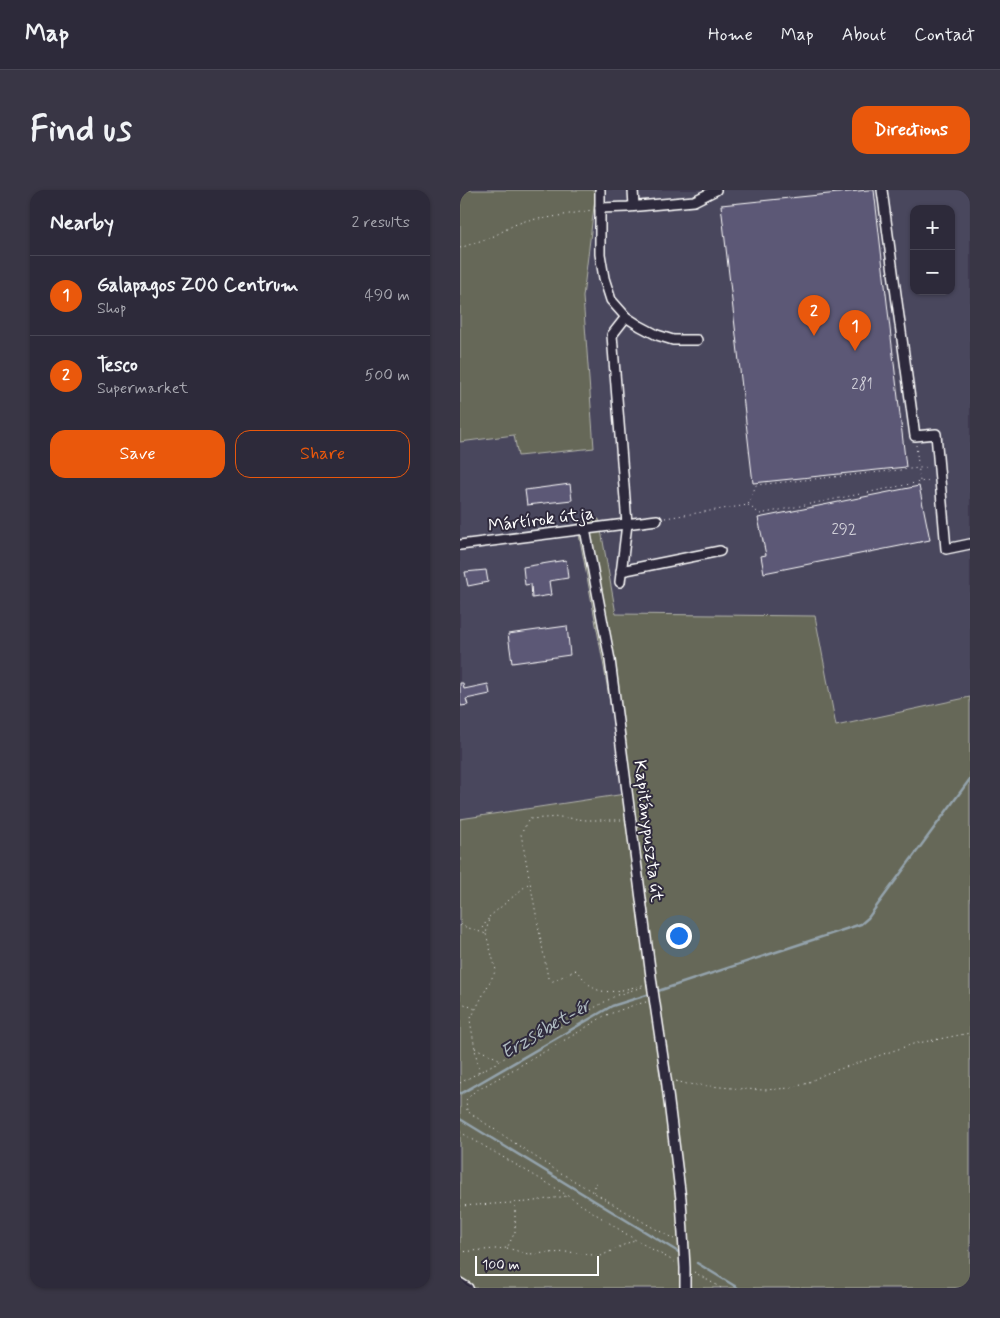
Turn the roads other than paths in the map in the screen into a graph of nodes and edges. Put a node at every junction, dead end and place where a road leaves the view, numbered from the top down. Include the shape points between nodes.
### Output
1 (600, 190) edge
2 (633, 190) edge
3 (716, 190) edge
4 (882, 190) edge
5 (634, 206) junction
6 (600, 208) junction
7 (626, 317) junction
8 (697, 340) dead end
9 (657, 520) road end
10 (627, 524) junction
11 (585, 530) junction
12 (970, 544) edge
13 (460, 545) edge
14 (720, 552) dead end
15 (621, 571) junction
16 (620, 582) dead end
17 (460, 1283) edge
18 (468, 1288) edge
19 (685, 1288) edge

1 - 6 street
2 - 5 street
3 - 5 street via 694,200
4 - 12 street via 915,436 936,434 946,549
5 - 6 street
6 - 7 street via 600,254 604,278 611,300
7 - 8 street via 658,335 674,340
7 - 10 street via 612,335
9 - 10 street, Mártírok útja
10 - 11 street, Mártírok útja
10 - 15 street
11 - 13 street, Mártírok útja
11 - 19 street, Kapitánypuszta út via 610,660 666,1078 681,1199
14 - 15 street
15 - 16 street
17 - 18 street

